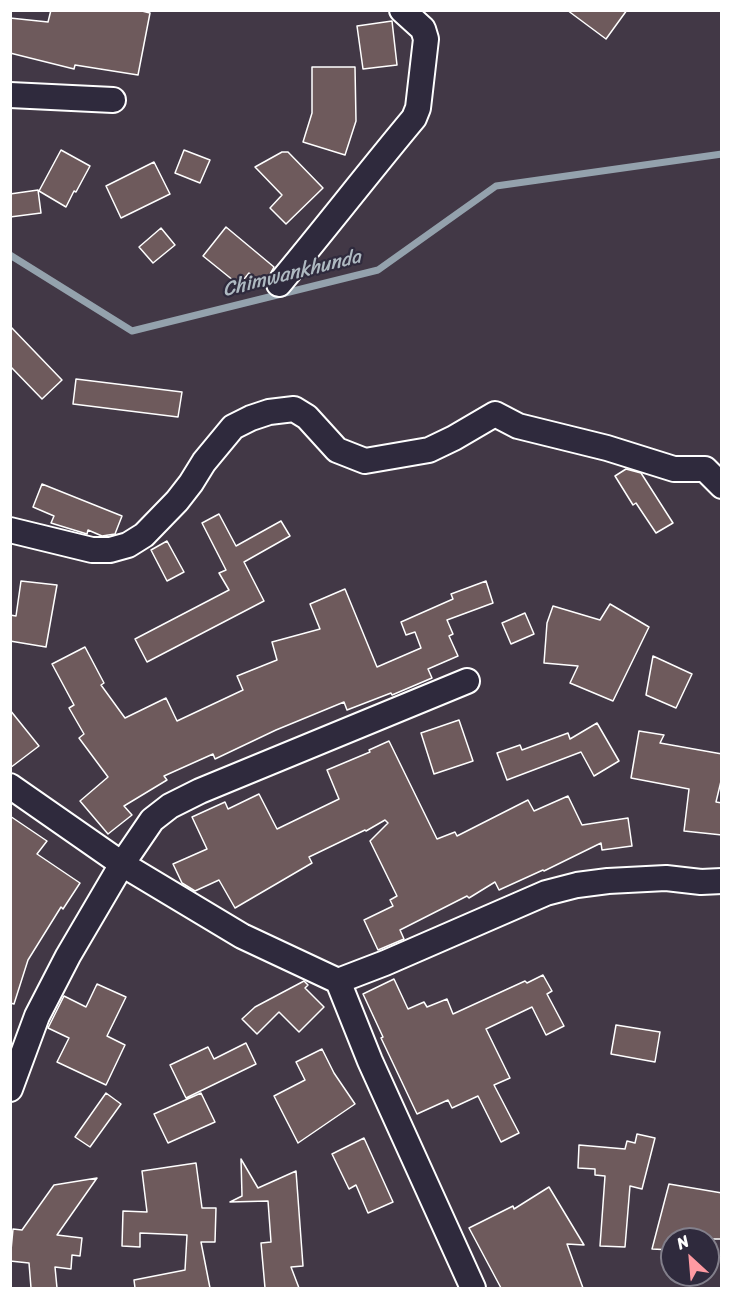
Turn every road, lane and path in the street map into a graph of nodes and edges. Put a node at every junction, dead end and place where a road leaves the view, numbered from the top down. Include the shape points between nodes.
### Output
1 (402, 10) edge
2 (10, 95) edge
3 (113, 100) dead end
4 (279, 284) dead end
5 (722, 486) edge
6 (10, 530) edge
7 (467, 681) dead end
8 (10, 786) edge
9 (122, 864) junction
10 (722, 881) edge
11 (338, 981) junction
12 (10, 1089) edge
13 (473, 1288) edge

1 - 4 street via 423,29 426,39 414,118
2 - 3 street
5 - 6 street via 705,469 674,469 518,426 495,414 429,450 365,461 338,450 308,417 294,409 269,412 233,428 177,501 144,535 128,545 92,550
7 - 9 street via 170,806 152,820
8 - 9 street
9 - 11 street via 242,936
9 - 12 street via 37,1016
10 - 11 street via 608,881 546,893
11 - 13 street via 369,1062

